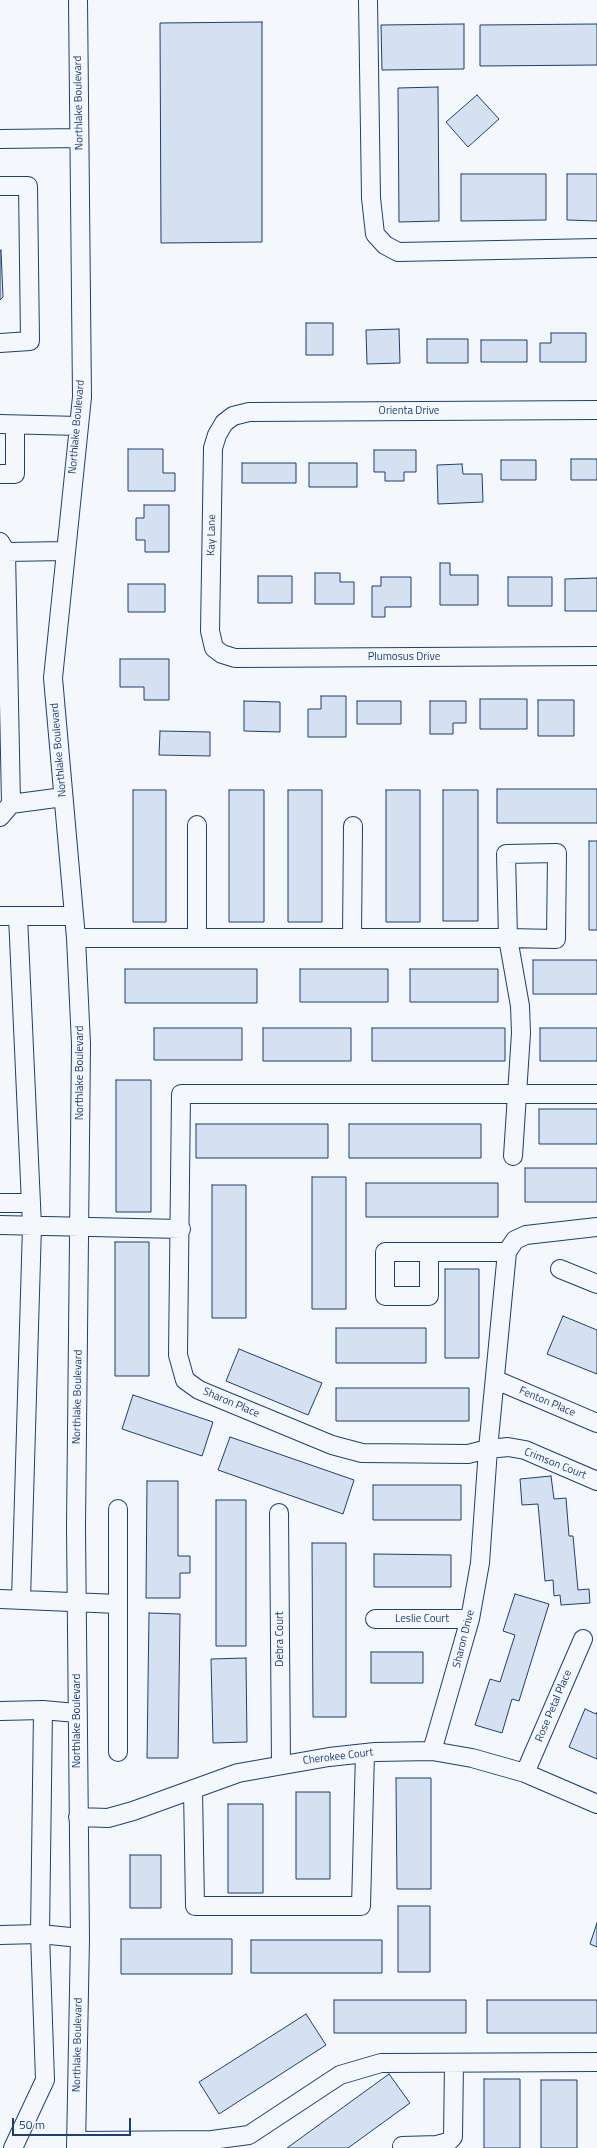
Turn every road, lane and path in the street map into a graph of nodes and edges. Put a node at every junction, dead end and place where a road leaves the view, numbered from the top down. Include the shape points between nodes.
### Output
1 (78, 0) edge
2 (368, 0) edge
3 (79, 138) junction
4 (0, 139) edge
5 (0, 186) edge
6 (597, 248) edge
7 (0, 343) edge
8 (597, 410) edge
9 (224, 423) joint
10 (8, 425) edge
11 (79, 426) junction
12 (0, 474) edge
13 (3, 547) edge
14 (66, 551) junction
15 (214, 648) joint
16 (597, 656) edge
17 (63, 797) junction
18 (5, 810) edge
19 (197, 825) dead end
20 (353, 826) dead end
21 (0, 916) edge
22 (18, 916) junction
23 (74, 916) junction
24 (76, 938) junction
25 (197, 938) junction
26 (352, 938) junction
27 (508, 938) junction
28 (517, 1094) junction
29 (597, 1094) edge
30 (513, 1156) dead end
31 (0, 1203) edge
32 (31, 1203) junction
33 (0, 1225) edge
34 (32, 1226) junction
35 (597, 1227) edge
36 (80, 1228) junction
37 (181, 1229) junction
38 (429, 1252) dead end
39 (507, 1252) junction
40 (560, 1269) dead end
41 (597, 1284) edge
42 (496, 1380) junction
43 (597, 1423) edge
44 (488, 1449) junction
45 (597, 1481) edge
46 (118, 1509) dead end
47 (279, 1513) dead end
48 (0, 1599) edge
49 (21, 1599) junction
50 (76, 1604) junction
51 (118, 1604) junction
52 (374, 1619) dead end
53 (470, 1619) junction
54 (583, 1639) dead end
55 (43, 1710) junction
56 (0, 1711) edge
57 (76, 1713) junction
58 (432, 1751) junction
59 (118, 1752) dead end
60 (365, 1753) junction
61 (281, 1765) junction
62 (525, 1773) junction
63 (193, 1790) junction
64 (597, 1804) edge
65 (78, 1817) junction
66 (40, 1934) junction
67 (0, 1935) edge
68 (80, 1938) junction
69 (597, 2062) edge
70 (454, 2063) junction
71 (76, 2145) edge
72 (402, 2146) dead end
73 (13, 2148) edge

1 - 3 street, Northlake Boulevard
2 - 6 street via 371,198 376,234 385,245 398,252
3 - 4 street
3 - 11 street, Northlake Boulevard via 82,397
5 - 7 street via 28,186 30,341
8 - 9 street, Orienta Drive via 249,412 233,416
9 - 15 street, Kay Lane via 213,448 210,631
10 - 11 street
10 - 12 street via 15,474
11 - 14 street, Northlake Boulevard
13 - 14 street
13 - 18 street
14 - 17 street, Northlake Boulevard via 53,678
15 - 16 street, Plumosus Drive via 234,658
17 - 18 street
17 - 23 street, Northlake Boulevard
19 - 25 street
20 - 26 street
21 - 22 street
22 - 23 street
22 - 32 street
23 - 24 street, Northlake Boulevard
24 - 25 street
24 - 36 street, Northlake Boulevard via 81,1044
25 - 26 street
26 - 27 street
27 - 27 street via 506,854 557,853 556,939
27 - 28 street via 520,1006
28 - 29 street
28 - 30 street
28 - 37 street, Sharon Place via 181,1094
31 - 32 street
32 - 34 street
33 - 34 street
34 - 36 street
34 - 49 street
35 - 39 street via 526,1234 515,1240
36 - 37 street
36 - 50 street, Northlake Boulevard
37 - 44 street, Sharon Place via 178,1355 185,1380 195,1387 332,1445 362,1453 468,1454
38 - 39 street
39 - 42 street
40 - 41 street
42 - 43 street, Fenton Place
42 - 44 street
44 - 45 street, Crimson Court via 508,1447 525,1450
44 - 53 street, Sharon Drive via 480,1563
46 - 51 street
47 - 61 street, Debra Court
48 - 49 street
49 - 50 street
50 - 51 street
50 - 57 street, Northlake Boulevard
51 - 59 street
52 - 53 street, Leslie Court
53 - 58 street, Sharon Drive
54 - 62 street, Rose Petal Place
55 - 56 street
55 - 57 street
55 - 66 street
57 - 65 street, Northlake Boulevard
58 - 60 street, Cherokee Court
58 - 62 street, Cherokee Court via 472,1758
60 - 61 street, Cherokee Court
60 - 63 street via 362,1906 195,1906
61 - 63 street, Cherokee Court via 238,1773
62 - 64 street, Cherokee Court
63 - 65 street, Cherokee Court via 108,1818
65 - 68 street, Northlake Boulevard
66 - 67 street
66 - 68 street
66 - 73 street via 45,2080
68 - 71 street, Northlake Boulevard
69 - 70 street
70 - 71 street via 381,2063 340,2075 249,2135 212,2140
70 - 72 street via 453,2137 448,2142 437,2145

